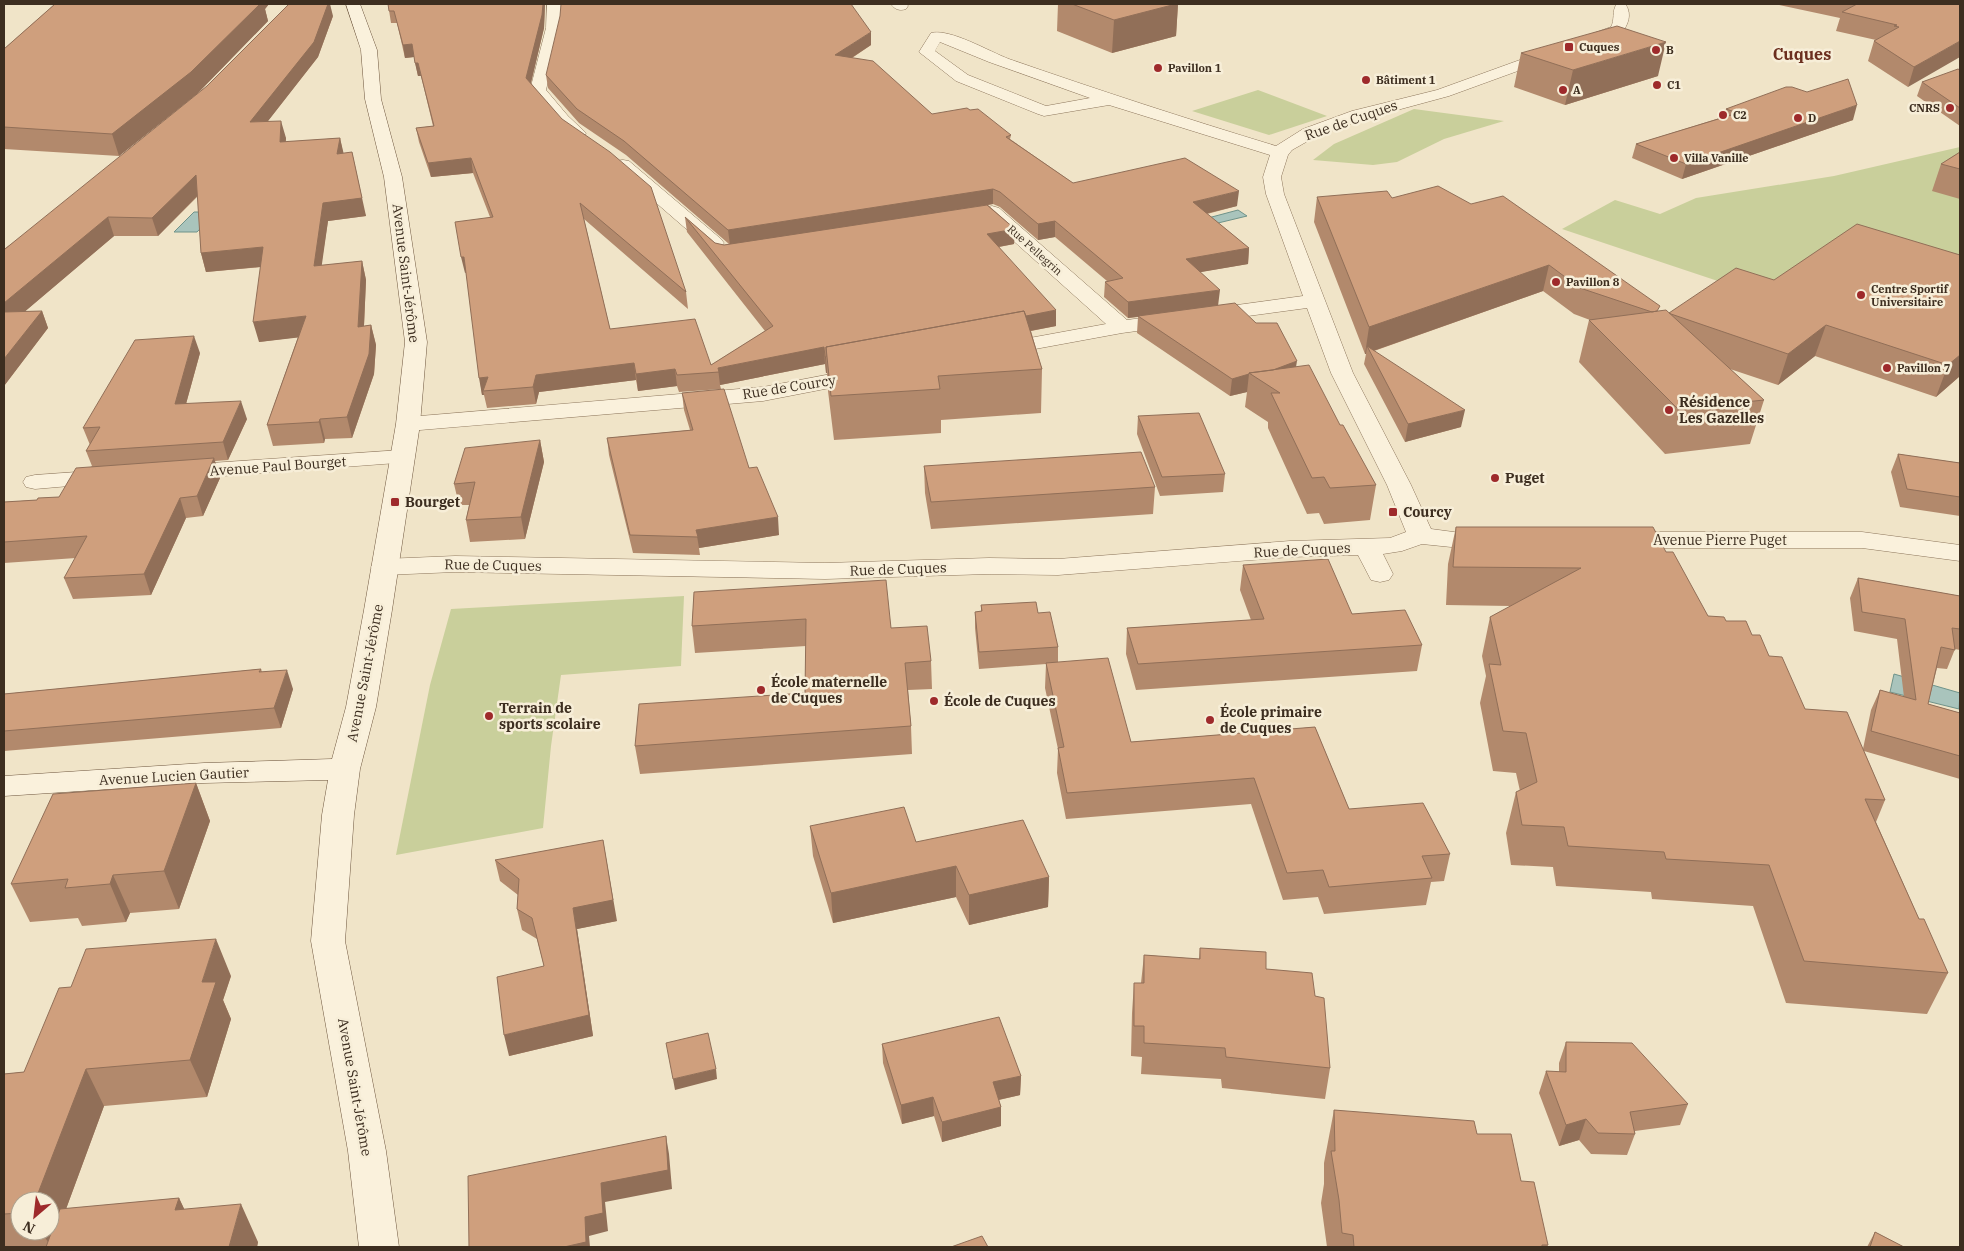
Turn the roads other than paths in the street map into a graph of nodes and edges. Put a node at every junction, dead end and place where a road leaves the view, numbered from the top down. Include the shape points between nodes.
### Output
1 (353, 4) edge
2 (554, 4) edge
3 (1622, 7) edge
4 (355, 60) dead end
5 (372, 99) junction
6 (1110, 100) junction
7 (591, 142) edge
8 (1280, 153) junction
9 (612, 156) edge
10 (962, 216) edge
11 (726, 253) edge
12 (1314, 301) junction
13 (1122, 327) junction
14 (976, 354) edge
15 (879, 372) edge
16 (408, 424) junction
17 (402, 457) junction
18 (163, 474) edge
19 (123, 476) edge
20 (35, 482) dead end
21 (1420, 536) junction
22 (1596, 541) edge
23 (1516, 542) edge
24 (1960, 553) edge
25 (384, 567) junction
26 (345, 769) junction
27 (4, 787) edge
28 (379, 1247) edge

1 - 5 street, Avenue Saint-Jérôme via 369,50
2 - 7 street via 553,28 538,90 562,120
3 - 8 street, Rue de Cuques via 1622,22 1617,30 1443,92 1358,115 1296,140
4 - 5 street, Avenue Saint-Jérôme
5 - 16 street, Avenue Saint-Jérôme via 393,177 416,342
6 - 6 street via 936,36 928,52 962,78 1044,111
6 - 8 street
8 - 12 street via 1272,177 1275,194
9 - 11 street
10 - 13 street, Rue Pellegrin via 992,212
12 - 13 street
12 - 21 street via 1342,373 1416,520
13 - 14 street
15 - 16 street, Rue de Courcy via 763,394
16 - 17 street, Avenue Saint-Jérôme
17 - 18 street, Avenue Paul Bourget
17 - 25 street, Avenue Saint-Jérôme
19 - 20 street
21 - 23 street via 1486,543
21 - 25 street, Rue de Cuques via 1393,546 1290,549 1058,567 825,571 455,564
22 - 24 street, Avenue Pierre Puget via 1862,540
25 - 26 street, Avenue Saint-Jérôme via 361,707
26 - 27 street, Avenue Lucien Gautier via 204,773
26 - 28 street, Avenue Saint-Jérôme via 336,824 328,942 366,1151

